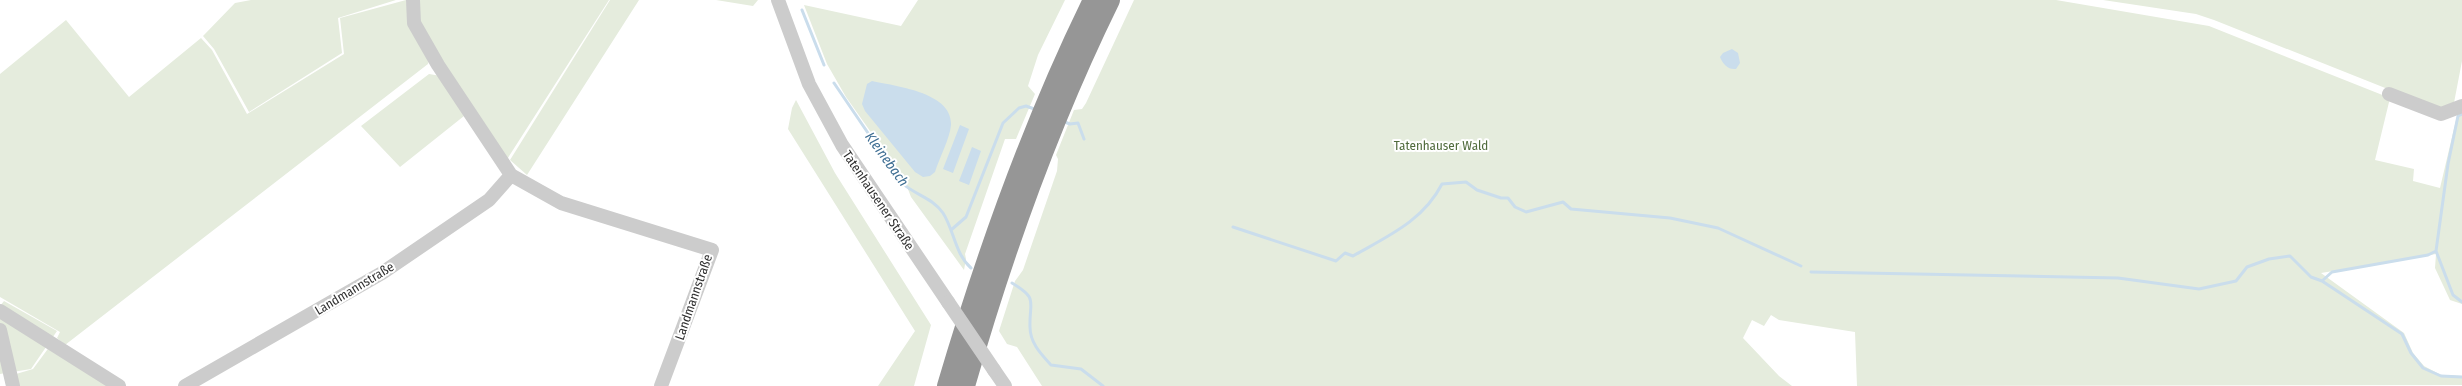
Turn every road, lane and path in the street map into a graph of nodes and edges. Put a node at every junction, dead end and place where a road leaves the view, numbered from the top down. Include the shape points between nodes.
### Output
1 (413, 0) edge
2 (778, 0) edge
3 (1093, 0) edge
4 (1110, 0) edge
5 (2389, 94) dead end
6 (1056, 99) junction
7 (2462, 106) edge
8 (1035, 148) junction
9 (511, 175) junction
10 (0, 310) edge
11 (0, 330) edge
12 (13, 386) edge
13 (119, 386) edge
14 (186, 386) edge
15 (661, 386) edge
16 (948, 386) edge
17 (965, 386) edge
18 (1005, 386) edge

1 - 9 street, Landmannstraße via 414,23 438,65
2 - 18 street, Tatenhausener Straße, bridge via 809,84 842,145
3 - 6 highway
4 - 6 highway
5 - 7 street via 2441,114
6 - 8 highway
8 - 16 highway via 970,309
8 - 17 highway via 1013,231
9 - 14 street, Landmannstraße via 489,200 382,273
9 - 15 street, Landmannstraße via 561,203 712,250
10 - 13 street
11 - 12 street

